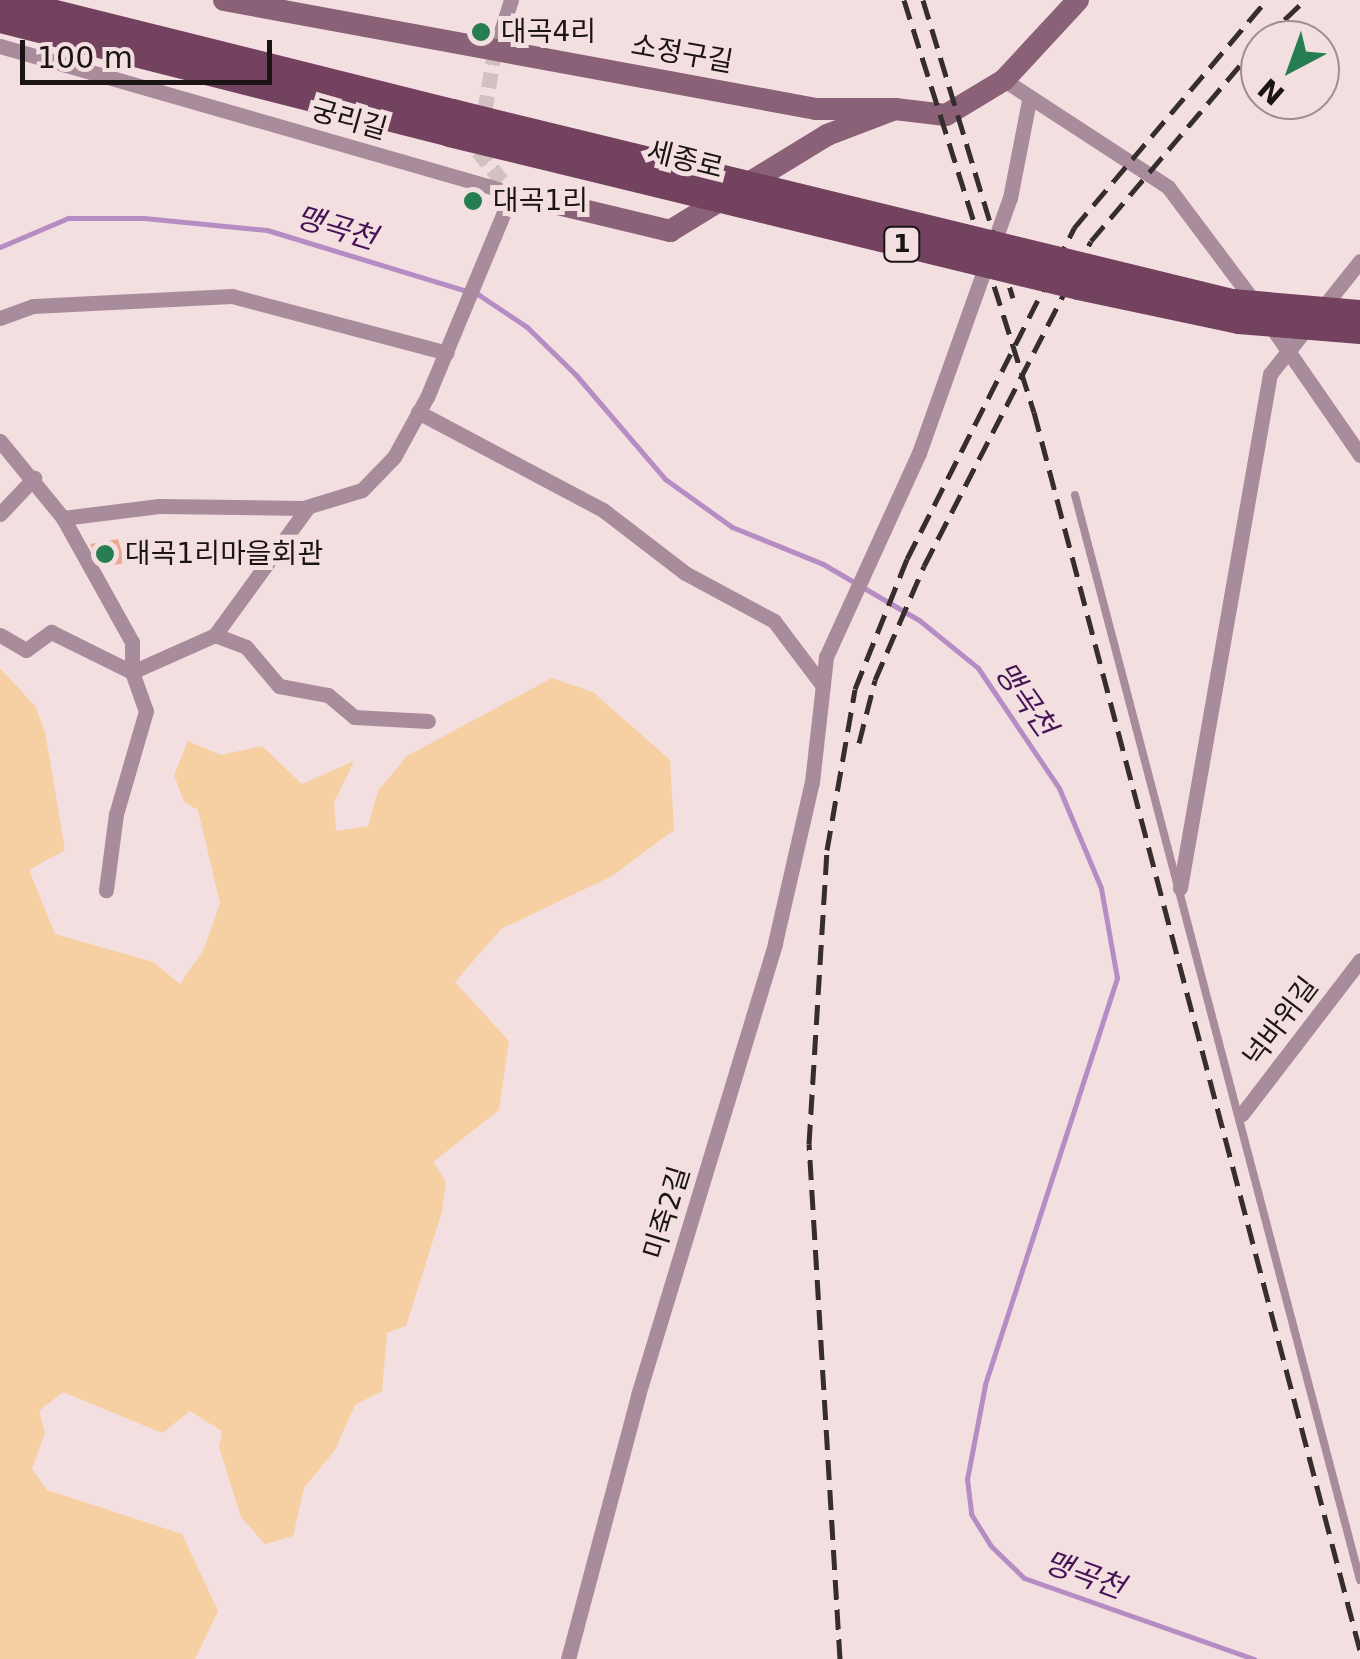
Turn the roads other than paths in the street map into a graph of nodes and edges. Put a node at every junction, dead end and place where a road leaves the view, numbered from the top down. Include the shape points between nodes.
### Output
1 (8, 0) edge
2 (224, 0) edge
3 (511, 0) edge
4 (1077, 1) edge
5 (0, 20) edge
6 (0, 46) edge
7 (495, 50) junction
8 (1004, 80) junction
9 (1029, 100) junction
10 (895, 110) junction
11 (450, 122) junction
12 (512, 192) junction
13 (1360, 262) edge
14 (1360, 312) edge
15 (0, 318) edge
16 (1360, 331) edge
17 (1288, 351) junction
18 (447, 352) junction
19 (418, 412) junction
20 (0, 441) edge
21 (1360, 454) edge
22 (34, 478) junction
23 (1075, 495) dead end
24 (308, 507) junction
25 (0, 514) edge
26 (63, 518) junction
27 (0, 635) edge
28 (215, 635) junction
29 (132, 672) junction
30 (823, 686) junction
31 (428, 721) dead end
32 (1180, 888) junction
33 (106, 890) dead end
34 (1360, 960) edge
35 (1242, 1114) junction
36 (1360, 1580) edge
37 (568, 1659) edge

1 - 11 main road, 세종로 / 1
2 - 7 street, 소정구길
3 - 7 street
4 - 8 street
5 - 11 main road, 세종로 / 1
6 - 12 street, 궁리길
7 - 10 street, 소정구길 via 816,109
8 - 9 street
8 - 10 street, 소정구길 via 946,114
9 - 17 street via 1100,138 1168,187
9 - 30 street, 미죽2길 via 1010,198 918,453 826,657
10 - 12 street via 828,135 670,231
11 - 14 main road, 세종로 / 1, bridge via 1232,302
11 - 16 main road, 세종로 / 1, bridge via 1078,288 1238,321
12 - 18 street
13 - 17 street
15 - 18 street via 33,306 232,296
17 - 21 street
17 - 32 street via 1270,374 1258,424
18 - 19 street
19 - 24 street via 394,457 362,490
19 - 30 street via 603,510 686,573 774,621
20 - 22 street
22 - 25 street
22 - 26 street
23 - 32 lane
24 - 26 street via 159,506
24 - 28 street
26 - 29 street via 132,642
27 - 29 street via 26,650 52,632
28 - 29 street
28 - 31 street via 246,646 279,686 328,695 354,717
29 - 33 street via 146,710 116,814
30 - 37 street, 미죽2길 via 812,782 775,942 638,1395
32 - 35 lane
34 - 35 street, 넉바위길
35 - 36 lane via 1292,1332

